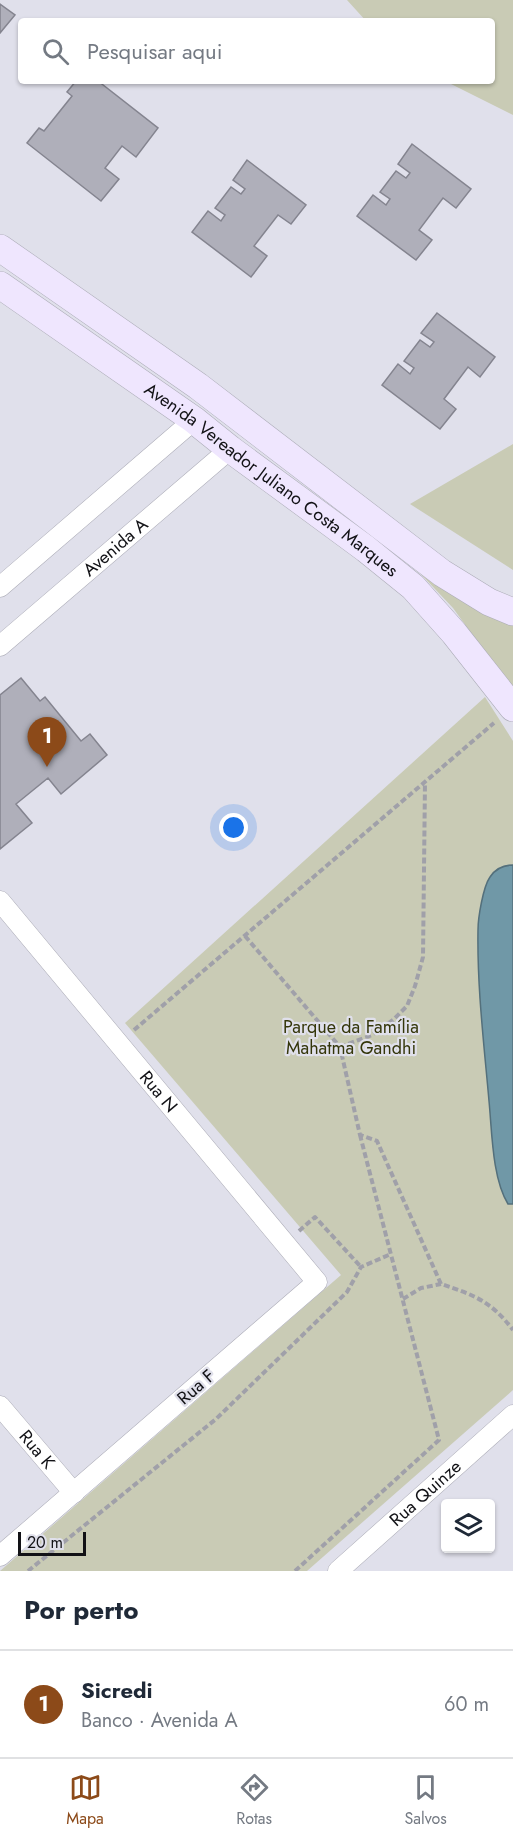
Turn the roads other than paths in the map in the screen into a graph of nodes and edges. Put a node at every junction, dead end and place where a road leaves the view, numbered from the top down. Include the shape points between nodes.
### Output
1 (0, 248) edge
2 (0, 285) edge
3 (194, 420) junction
4 (230, 449) junction
5 (0, 587) edge
6 (513, 612) edge
7 (0, 646) edge
8 (513, 707) edge
9 (0, 901) edge
10 (317, 1282) joint
11 (0, 1406) edge
12 (513, 1415) edge
13 (74, 1492) junction
14 (0, 1556) edge
15 (338, 1571) edge

1 - 6 main road, Avenida Vereador Juliano Costa Marques via 198,386 442,573
2 - 3 main road, Avenida Vereador Juliano Costa Marques
3 - 4 main road, Avenida Vereador Juliano Costa Marques
3 - 5 street
4 - 7 street, Avenida A
4 - 8 main road, Avenida Vereador Juliano Costa Marques via 413,587
9 - 10 street, Rua N
10 - 13 street, Rua F
11 - 13 street, Rua K
12 - 15 street, Rua Quinze
13 - 14 street, Rua F

